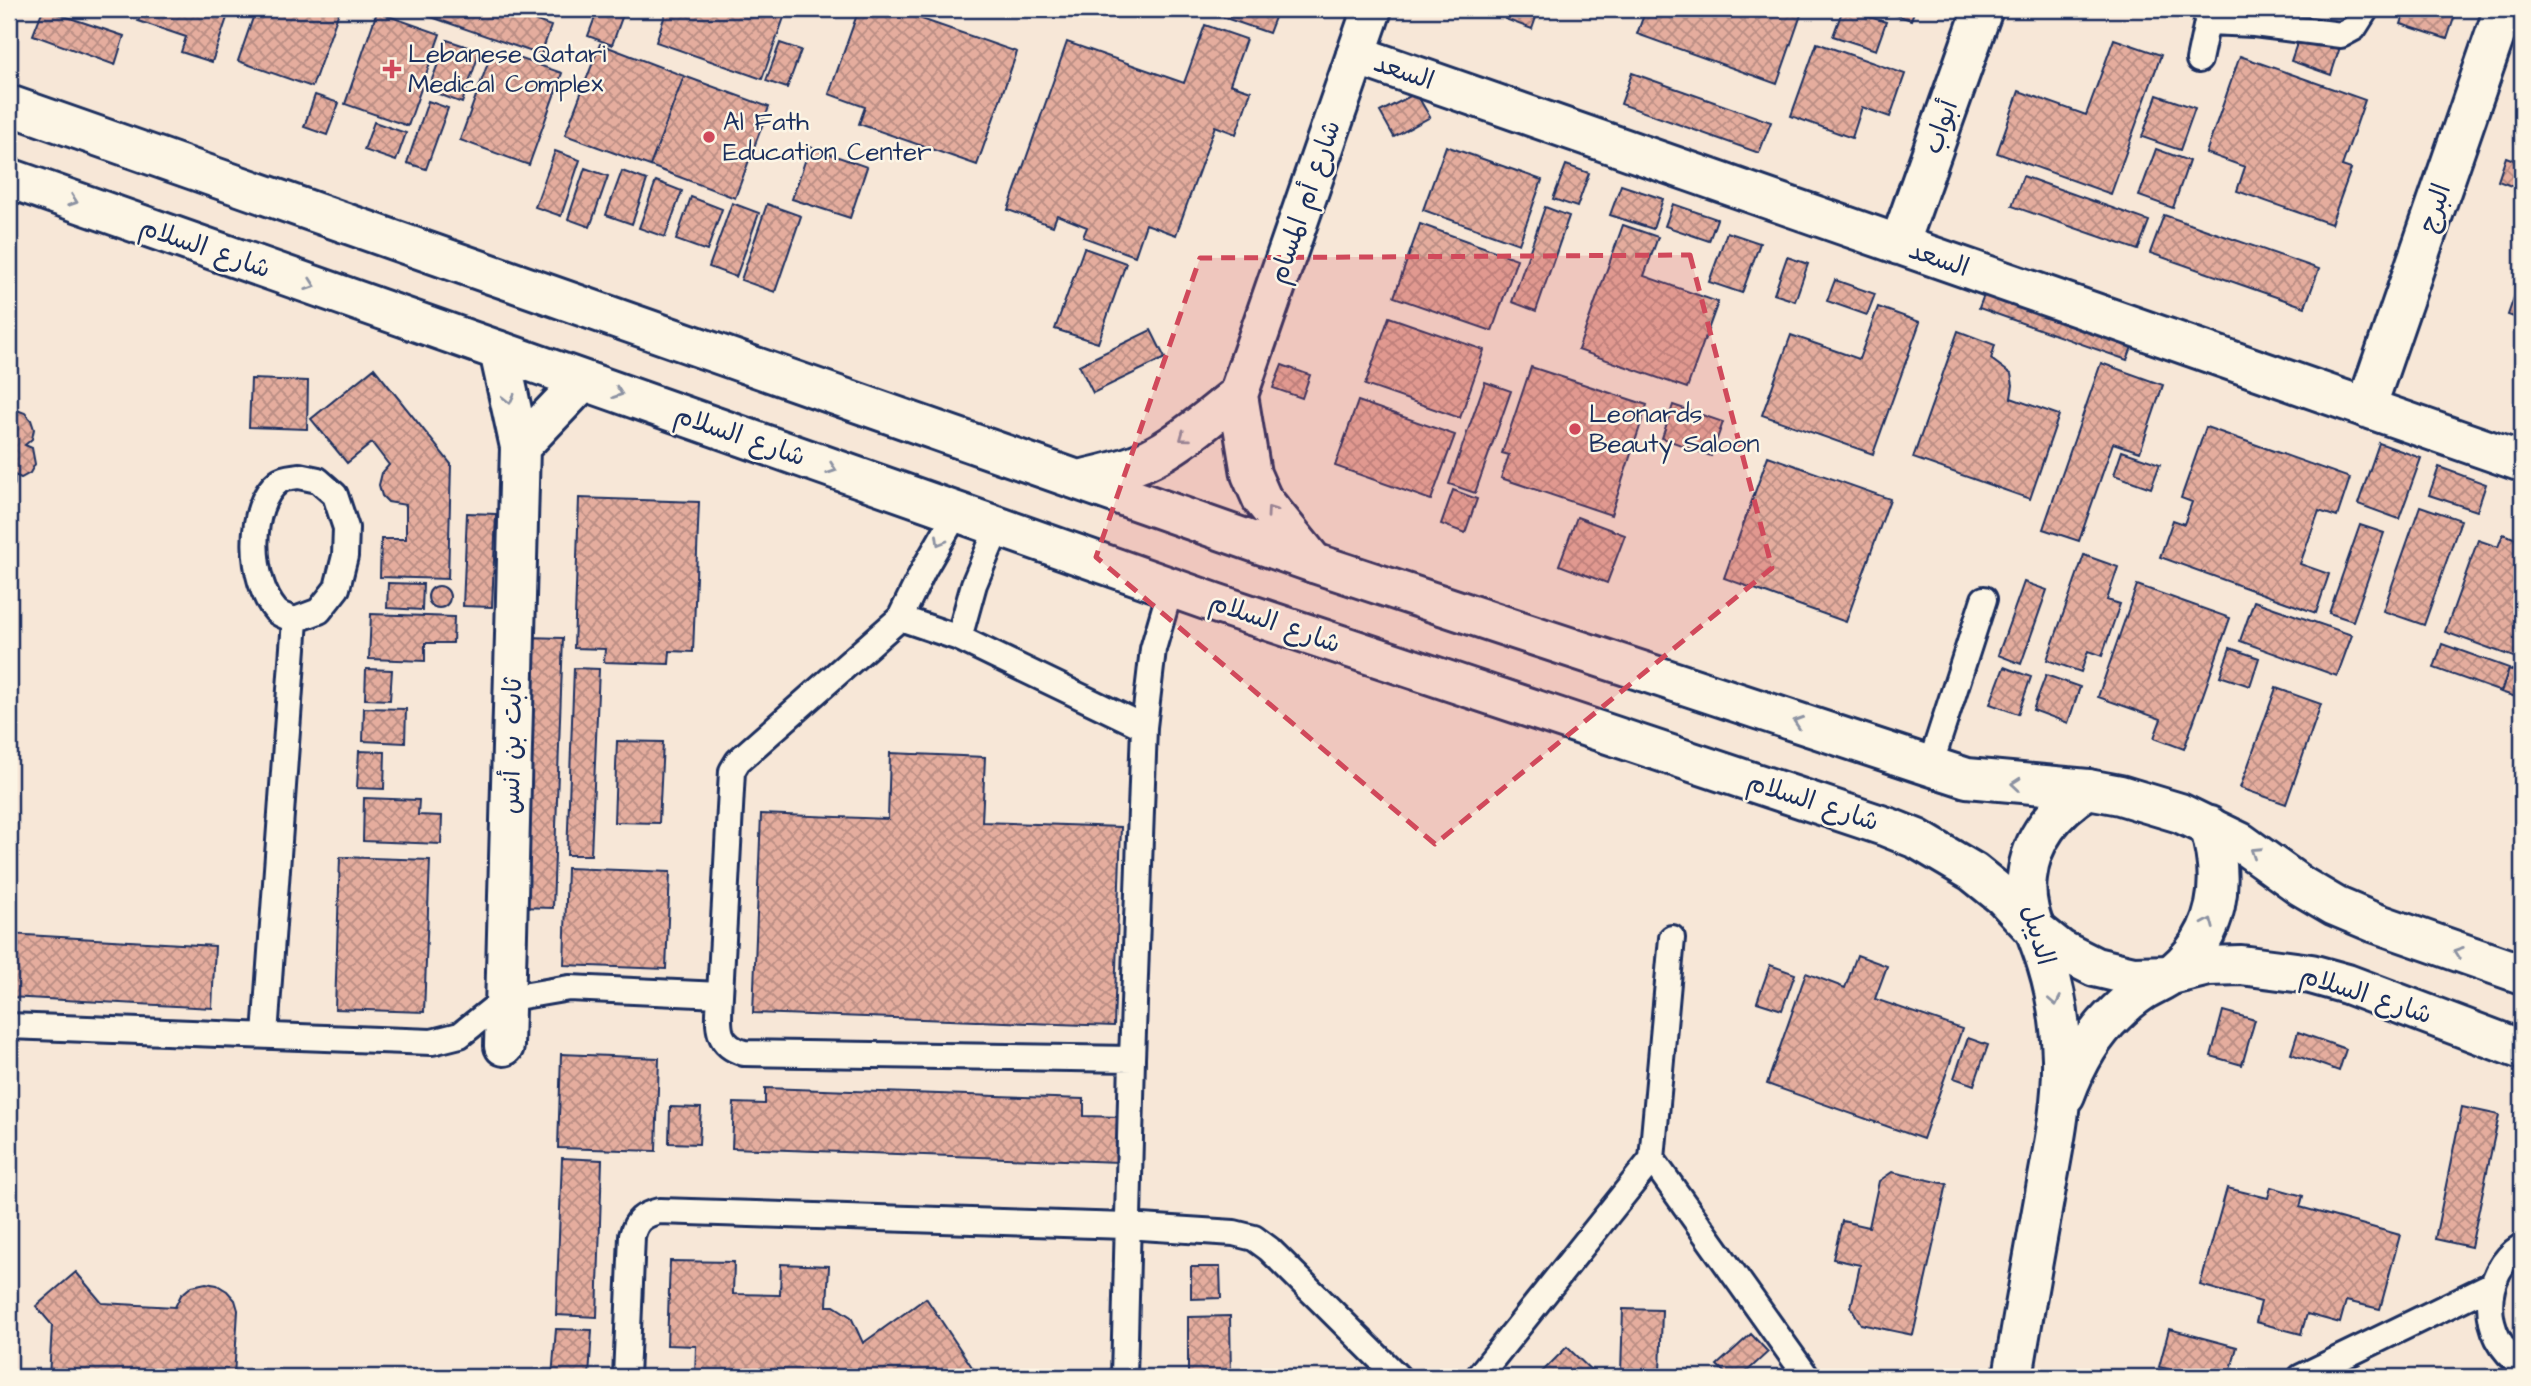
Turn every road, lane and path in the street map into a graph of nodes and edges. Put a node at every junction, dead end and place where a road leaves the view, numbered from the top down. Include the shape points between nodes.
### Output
1 (1372, 9) edge
2 (1983, 9) edge
3 (2366, 9) edge
4 (2504, 9) edge
5 (2206, 16) edge
6 (1356, 55) junction
7 (2199, 60) dead end
8 (9, 105) edge
9 (9, 178) edge
10 (1899, 245) junction
11 (499, 351) junction
12 (583, 381) junction
13 (1238, 395) junction
14 (2366, 408) junction
15 (520, 447) junction
16 (2522, 462) edge
17 (1080, 480) junction
18 (957, 512) junction
19 (998, 527) junction
20 (1314, 563) junction
21 (1171, 587) junction
22 (1984, 599) dead end
23 (900, 618) junction
24 (295, 620) junction
25 (959, 638) junction
26 (1144, 727) junction
27 (1930, 766) junction
28 (2088, 789) junction
29 (2209, 826) junction
30 (2031, 926) junction
31 (1672, 938) dead end
32 (2522, 974) edge
33 (2171, 975) junction
34 (720, 995) junction
35 (505, 999) junction
36 (9, 1026) edge
37 (265, 1035) junction
38 (505, 1046) dead end
39 (2522, 1050) edge
40 (1132, 1059) junction
41 (2061, 1104) junction
42 (1652, 1159) junction
43 (1126, 1226) junction
44 (2522, 1245) edge
45 (2493, 1284) junction
46 (2522, 1365) edge
47 (626, 1377) edge
48 (1124, 1377) edge
49 (1398, 1377) edge
50 (1478, 1377) edge
51 (1807, 1377) edge
52 (2012, 1377) edge
53 (2301, 1377) edge

1 - 6 main road, شارع أم المسام
2 - 10 main road, أبواب
3 - 5 lane via 2354,28 2341,34
4 - 14 main road, البرج
5 - 7 lane
6 - 10 main road, السعد
6 - 13 main road, شارع أم المسام
8 - 17 main road
9 -> 11 main road, شارع السلام
10 - 14 main road, السعد
11 - 12 main road, شارع السلام
11 -> 15 main road, ثابت بن أنس
12 - 15 main road
12 -> 18 main road, شارع السلام
13 -> 17 main road via 1157,455
20 -> 13 main road, شارع أم المسام via 1262,499 1251,474
14 - 16 main road, السعد
15 - 35 main road, ثابت بن أنس
17 - 20 main road
18 - 19 main road, شارع السلام
18 -> 23 lane
19 - 21 main road, شارع السلام
19 - 25 lane via 974,583
27 -> 20 main road
21 - 26 lane via 1153,649
21 - 30 main road, شارع السلام via 1897,831 1973,872
22 - 27 lane
23 - 25 lane
23 - 34 lane via 732,771
24 - 24 lane via 277,612 260,583 255,546 264,497 280,479 299,476 318,480 335,495 346,528 337,588 319,611
24 - 37 lane
25 - 26 lane
26 - 40 lane
28 -> 27 main road via 1967,778
28 - 29 main road via 2150,803
28 - 30 main road, الديبل via 2054,815 2033,852 2026,877
32 -> 29 main road via 2335,906
33 -> 29 main road, الديبل via 2189,958 2214,914 2219,870
30 - 33 main road, شارع السلام via 2061,950 2095,967 2133,975
30 -> 41 main road, الديبل via 2047,964 2057,1010
31 - 42 lane
33 - 39 main road, شارع السلام via 2208,966 2241,965 2311,974
33 - 41 main road, الديبل via 2140,993 2091,1041
34 - 35 lane via 569,988
34 - 40 lane via 722,1040 731,1050 744,1053
35 - 37 lane via 460,1035 432,1042
35 - 38 main road, ثابت بن أنس
36 - 37 lane
40 - 43 lane
41 - 52 main road, الديبل
42 - 50 lane
42 - 51 lane
43 - 47 lane via 646,1214 636,1223 632,1236
43 - 48 lane
43 - 49 lane via 1254,1238
44 - 45 lane via 2501,1266
45 - 46 lane via 2492,1324 2500,1343
45 - 53 lane

